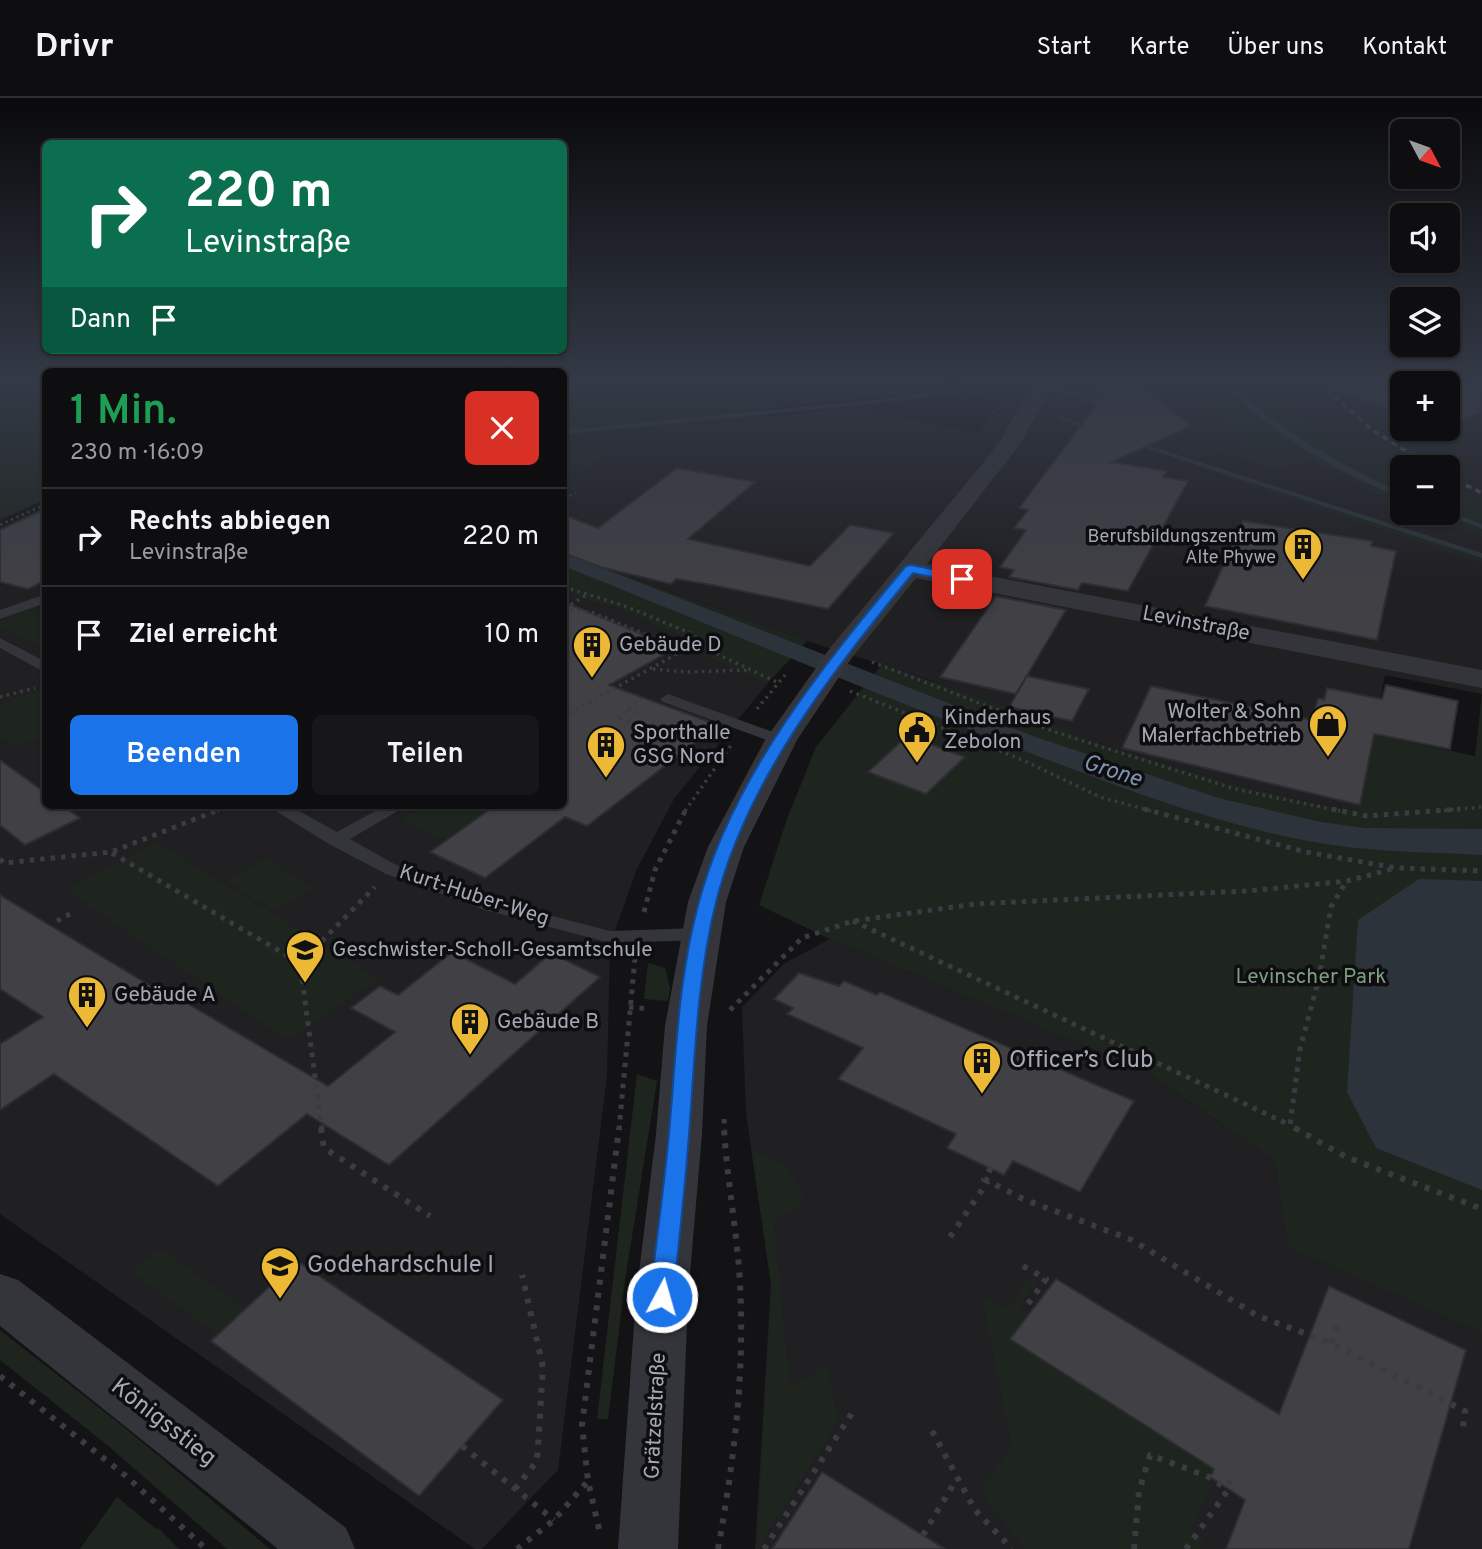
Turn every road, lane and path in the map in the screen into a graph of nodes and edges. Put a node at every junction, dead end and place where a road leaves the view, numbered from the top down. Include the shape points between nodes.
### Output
1 (1004, 450) edge
2 (576, 493) dead end
3 (567, 497) edge
4 (42, 506) edge
5 (0, 526) edge
6 (911, 569) junction
7 (567, 588) edge
8 (585, 596) junction
9 (42, 599) edge
10 (567, 607) edge
11 (567, 609) edge
12 (0, 615) edge
13 (0, 642) edge
14 (871, 661) dead end
15 (42, 667) edge
16 (652, 668) junction
17 (750, 670) junction
18 (1482, 679) edge
19 (778, 683) junction
20 (828, 685) junction
21 (42, 686) edge
22 (0, 697) edge
23 (643, 699) dead end
24 (668, 699) dead end
25 (627, 710) junction
26 (567, 714) edge
27 (639, 715) dead end
28 (629, 723) dead end
29 (763, 733) junction
30 (1482, 807) edge
31 (220, 809) edge
32 (282, 809) edge
33 (392, 809) edge
34 (335, 841) junction
35 (111, 852) junction
36 (0, 859) edge
37 (1397, 868) junction
38 (392, 870) junction
39 (1482, 871) edge
40 (1347, 881) junction
41 (70, 914) dead end
42 (57, 921) dead end
43 (853, 921) junction
44 (701, 934) junction
45 (638, 936) junction
46 (300, 964) junction
47 (728, 1001) dead end
48 (724, 1111) dead end
49 (1290, 1125) junction
50 (990, 1168) dead end
51 (988, 1181) junction
52 (1482, 1209) edge
53 (430, 1216) dead end
54 (950, 1237) dead end
55 (1023, 1266) dead end
56 (522, 1275) dead end
57 (0, 1296) edge
58 (1032, 1309) dead end
59 (1338, 1323) dead end
60 (1331, 1343) junction
61 (0, 1376) edge
62 (854, 1410) dead end
63 (1463, 1427) dead end
64 (932, 1431) dead end
65 (462, 1446) dead end
66 (956, 1480) junction
67 (1230, 1480) dead end
68 (588, 1481) junction
69 (515, 1489) junction
70 (1228, 1490) junction
71 (554, 1520) junction
72 (923, 1535) dead end
73 (625, 1542) edge
74 (206, 1549) edge
75 (325, 1549) edge
76 (517, 1549) edge
77 (718, 1549) edge
78 (764, 1549) edge
79 (1012, 1549) edge
80 (1134, 1549) edge
81 (1186, 1549) edge

1 - 6 street, Grätzelstraße
2 - 3 path
4 - 5 path
6 - 18 street, Levinstraße
6 - 20 street, Grätzelstraße via 840,654
7 - 8 path
8 - 10 path
8 - 17 path via 625,606 690,633 719,655
9 - 12 lane
11 - 16 path via 594,613 684,650
13 - 15 lane
14 - 30 path via 1058,733 1235,789 1367,816
16 - 17 path
16 - 26 path
17 - 19 path
19 - 20 path
19 - 20 path
19 - 29 path
20 - 29 street, Grätzelstraße
20 - 37 path via 1025,761 1100,797 1306,852
21 - 22 path
23 - 25 path
24 - 29 lane
25 - 27 path
25 - 28 path via 617,718
29 - 44 street, Grätzelstraße via 707,902
29 - 45 path via 686,809 655,870
31 - 35 path
32 - 34 lane, Kurt-Huber-Weg
33 - 34 lane
34 - 38 lane, Kurt-Huber-Weg
35 - 36 path via 4,863
35 - 46 path
37 - 39 path
37 - 40 path
38 - 45 lane, Kurt-Huber-Weg via 492,906 610,937
38 - 46 path
40 - 43 path via 1158,897 975,904
40 - 49 path via 1331,907 1300,1049
41 - 42 path
43 - 47 path via 802,938 725,1014
43 - 49 path
44 - 45 lane, Kurt-Huber-Weg
44 - 73 street, Grätzelstraße via 686,1026 662,1297
45 - 68 path via 615,1175 582,1425
46 - 53 path via 324,1148
48 - 77 path via 741,1356 729,1492
49 - 52 path via 1346,1157
50 - 51 path via 984,1179
51 - 54 path
51 - 60 path via 1132,1240 1258,1316
55 - 58 path via 1046,1279 1027,1305
56 - 69 path via 543,1367 537,1461
57 - 75 street, Königsstieg
59 - 60 path
60 - 63 path via 1465,1411
61 - 74 path via 126,1476
62 - 78 path
64 - 66 path
65 - 69 path
66 - 72 path
66 - 79 path via 983,1520
67 - 70 path
68 - 71 path
68 - 73 path
69 - 71 path
70 - 80 path via 1150,1455 1139,1492
70 - 81 path
71 - 76 path

